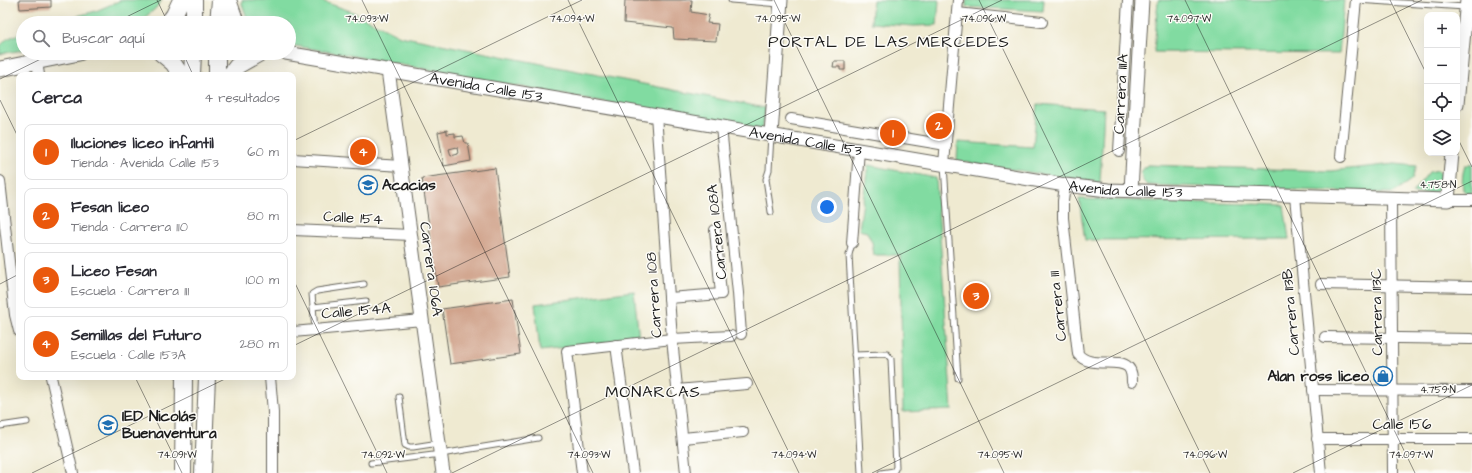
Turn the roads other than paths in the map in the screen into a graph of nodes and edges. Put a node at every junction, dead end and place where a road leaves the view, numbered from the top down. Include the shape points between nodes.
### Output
1 (181, 0) edge
2 (194, 0) edge
3 (220, 0) edge
4 (228, 0) edge
5 (731, 0) edge
6 (958, 0) edge
7 (1128, 0) edge
8 (1142, 0) edge
9 (1356, 0) edge
10 (781, 2) edge
11 (1467, 4) edge
12 (957, 13) junction
13 (173, 16) edge
14 (194, 16) edge
15 (219, 16) edge
16 (234, 16) edge
17 (1042, 22) dead end
18 (296, 55) edge
19 (60, 60) edge
20 (169, 60) edge
21 (193, 60) edge
22 (217, 60) edge
23 (248, 60) edge
24 (38, 68) edge
25 (0, 69) edge
26 (388, 70) junction
27 (179, 72) edge
28 (192, 72) edge
29 (217, 72) edge
30 (232, 72) edge
31 (1459, 84) edge
32 (656, 115) junction
33 (791, 119) dead end
34 (721, 127) junction
35 (771, 134) junction
36 (946, 145) junction
37 (859, 150) junction
38 (1119, 151) dead end
39 (1452, 156) edge
40 (1341, 157) dead end
41 (296, 159) edge
42 (944, 164) junction
43 (401, 166) junction
44 (0, 181) edge
45 (1065, 185) junction
46 (1131, 190) junction
47 (1295, 196) junction
48 (1391, 199) junction
49 (1448, 200) junction
50 (1472, 200) edge
51 (771, 212) dead end
52 (296, 230) edge
53 (715, 230) dead end
54 (411, 236) junction
55 (852, 243) joint
56 (15, 282) edge
57 (364, 284) dead end
58 (1321, 284) dead end
59 (1392, 285) junction
60 (1472, 287) edge
61 (669, 298) junction
62 (366, 301) dead end
63 (313, 306) junction
64 (16, 319) edge
65 (422, 320) junction
66 (315, 330) junction
67 (296, 332) edge
68 (1325, 337) dead end
69 (1392, 338) junction
70 (672, 339) junction
71 (1472, 339) edge
72 (616, 345) junction
73 (854, 355) junction
74 (958, 378) dead end
75 (52, 380) edge
76 (184, 380) edge
77 (207, 380) edge
78 (270, 380) edge
79 (1132, 382) dead end
80 (747, 384) dead end
81 (677, 390) junction
82 (1313, 390) junction
83 (1393, 390) junction
84 (1472, 391) edge
85 (399, 396) dead end
86 (27, 422) dead end
87 (0, 426) edge
88 (743, 432) dead end
89 (538, 438) dead end
90 (683, 438) junction
91 (1393, 438) junction
92 (1318, 439) junction
93 (1472, 439) edge
94 (440, 449) junction
95 (371, 463) dead end
96 (72, 473) edge
97 (183, 473) edge
98 (203, 473) edge
99 (273, 473) edge
100 (443, 473) edge
101 (582, 473) edge
102 (633, 473) edge
103 (686, 473) edge
104 (861, 473) edge
105 (881, 473) edge
106 (1321, 473) edge
107 (1393, 473) edge

1 - 13 main road
2 - 14 main road
3 - 15 main road
4 - 16 main road
5 - 10 lane
6 - 12 street
7 - 38 street, Carrera 111A
8 - 46 street, Carrera 111A
9 - 11 lane
9 - 40 street
10 - 35 street
11 - 31 street
12 - 17 street
12 - 36 street
18 - 26 street, Avenida Calle 153
19 - 24 main road
20 - 27 main road
21 - 28 main road
22 - 29 main road
23 - 30 main road
24 - 25 main road
26 - 32 street, Avenida Calle 153
26 - 43 street, Carrera 106A
32 - 34 street, Avenida Calle 153
32 - 61 street, Carrera 108
33 - 36 street, Avenida Calle 153
34 - 35 street, Avenida Calle 153
34 - 70 street, Carrera 108A via 738,293 736,335
35 - 37 street, Avenida Calle 153
35 - 51 lane via 766,179
36 - 42 street
37 - 42 street, Avenida Calle 153
37 - 55 street
39 - 49 street
41 - 43 street
42 - 45 street, Avenida Calle 153
42 - 74 lane
43 - 54 street, Carrera 106A
44 - 56 street
45 - 46 street, Avenida Calle 153
45 - 79 street, Carrera 111 via 1063,218 1078,354 1084,360 1124,364 1131,371
46 - 47 street, Avenida Calle 153
47 - 48 street, Avenida Calle 153
47 - 82 street, Carrera 113B
48 - 49 street, Avenida Calle 153
48 - 59 street, Carrera 113C
49 - 50 street, Avenida Calle 153
52 - 54 street, Calle 154
53 - 61 street via 721,294
54 - 65 street, Carrera 106A
55 - 73 lane via 849,255
56 - 64 street
57 - 63 lane via 317,291 312,294
58 - 59 street
59 - 60 street
59 - 69 street, Carrera 113C
61 - 70 street, Carrera 108
62 - 63 lane
63 - 66 lane
65 - 66 street, Calle 154A
65 - 94 street, Carrera 106A
66 - 67 street, Calle 154A
68 - 69 street
69 - 71 street
69 - 83 street, Carrera 113C
70 - 72 street
70 - 81 street, Carrera 108
72 - 101 street via 568,351
72 - 102 street
73 - 104 lane
73 - 105 lane via 887,354 891,359 896,467 894,470
75 - 96 street
76 - 97 main road
77 - 98 main road
78 - 99 street
80 - 81 street
81 - 90 street, Carrera 108
82 - 83 street
82 - 92 street, Carrera 113B
83 - 84 street
83 - 91 street, Carrera 113C
85 - 94 lane via 406,445
86 - 87 lane
88 - 90 street
89 - 94 lane
90 - 103 street, Carrera 108
91 - 92 street, Calle 156
91 - 93 street, Calle 156
91 - 107 street, Carrera 113C
92 - 106 street, Carrera 113B
94 - 95 lane
94 - 100 street, Carrera 106A

